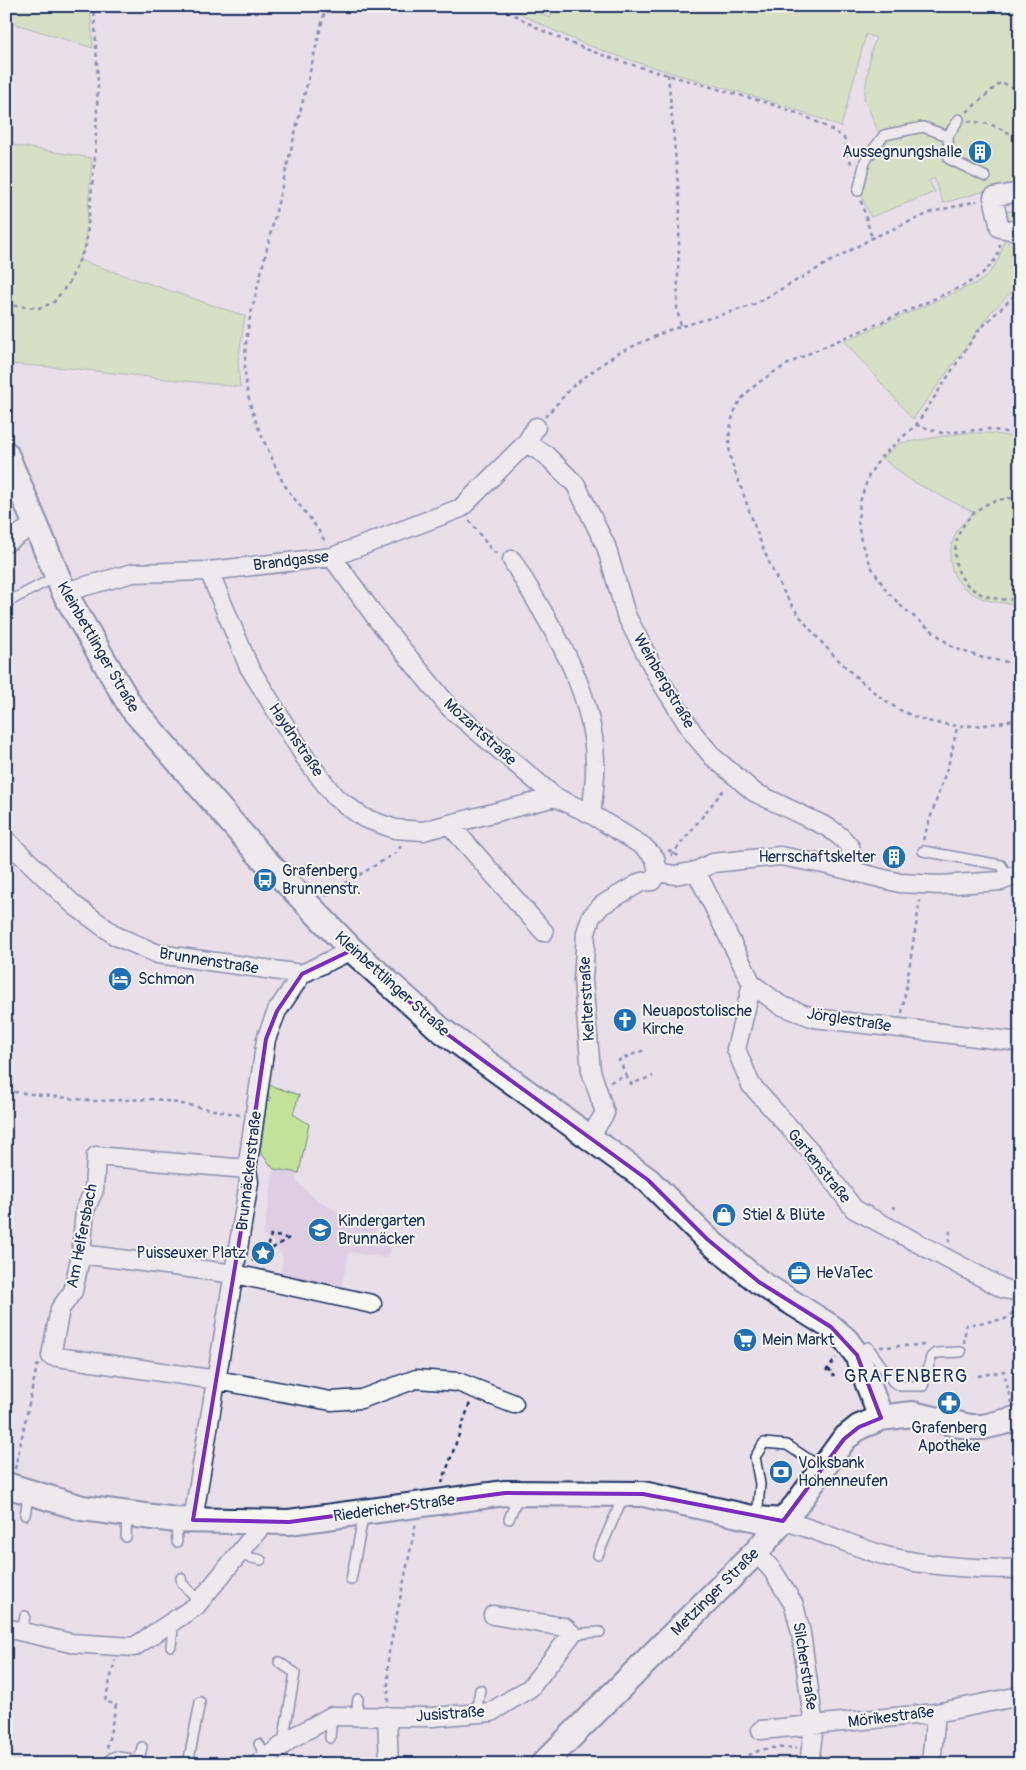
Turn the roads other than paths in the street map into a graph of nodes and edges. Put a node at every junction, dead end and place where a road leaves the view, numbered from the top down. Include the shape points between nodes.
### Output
1 (959, 119) road end
2 (948, 136) junction
3 (986, 177) dead end
4 (858, 191) road end
5 (1020, 192) edge
6 (1020, 232) edge
7 (536, 427) road end
8 (526, 443) junction
9 (6, 454) edge
10 (35, 524) junction
11 (6, 543) edge
12 (332, 556) junction
13 (512, 560) road end
14 (209, 571) junction
15 (61, 584) junction
16 (6, 603) edge
17 (555, 797) junction
18 (592, 814) junction
19 (449, 824) junction
20 (6, 840) edge
21 (922, 851) road end
22 (696, 871) junction
23 (852, 871) junction
24 (658, 872) junction
25 (1014, 875) edge
26 (544, 932) dead end
27 (352, 950) junction
28 (302, 974) junction
29 (752, 984) junction
30 (1020, 1042) edge
31 (590, 1137) junction
32 (247, 1169) junction
33 (82, 1254) junction
34 (235, 1274) junction
35 (1020, 1292) edge
36 (372, 1304) dead end
37 (863, 1351) junction
38 (961, 1352) road end
39 (217, 1380) junction
40 (514, 1404) dead end
41 (881, 1418) junction
42 (1017, 1419) edge
43 (822, 1468) junction
44 (18, 1494) edge
45 (519, 1494) junction
46 (624, 1494) junction
47 (364, 1512) junction
48 (127, 1514) junction
49 (509, 1519) dead end
50 (757, 1519) junction
51 (783, 1521) junction
52 (261, 1522) junction
53 (182, 1527) junction
54 (126, 1537) dead end
55 (756, 1552) junction
56 (238, 1554) junction
57 (598, 1555) dead end
58 (261, 1560) dead end
59 (1020, 1568) edge
60 (181, 1578) dead end
61 (352, 1580) dead end
62 (199, 1601) junction
63 (493, 1615) dead end
64 (174, 1620) junction
65 (17, 1625) edge
66 (600, 1632) dead end
67 (572, 1634) junction
68 (171, 1646) dead end
69 (279, 1662) dead end
70 (480, 1690) dead end
71 (1020, 1696) edge
72 (200, 1702) dead end
73 (476, 1713) junction
74 (936, 1713) junction
75 (332, 1716) junction
76 (388, 1716) junction
77 (761, 1730) dead end
78 (813, 1732) junction
79 (330, 1738) dead end
80 (283, 1745) junction
81 (142, 1746) dead end
82 (263, 1757) edge
83 (126, 1763) edge
84 (188, 1764) edge
85 (389, 1764) edge
86 (543, 1764) edge
87 (809, 1764) edge
88 (930, 1764) edge

1 - 2 lane
2 - 3 lane via 949,159
2 - 4 lane via 923,127 884,135 865,161
5 - 6 street via 993,197 1000,228
7 - 8 street, Brandgasse
8 - 12 street, Brandgasse via 461,508
8 - 23 street, Weinbergstraße via 546,455 576,485 606,546 626,614 658,677 699,740 733,776 754,792 841,837 850,847
9 - 10 street, Kleinbettlinger Straße
10 - 11 street
10 - 15 street, Kleinbettlinger Straße
12 - 14 street, Brandgasse
12 - 17 street, Mozartstraße via 377,619 450,708
13 - 18 street via 569,656 586,702 595,761
14 - 15 street, Brandgasse via 133,572
14 - 19 street, Haydnstraße via 249,667 306,759 335,797 364,818 395,829 423,830
15 - 16 lane
15 - 27 street, Kleinbettlinger Straße via 131,707 259,854
17 - 18 street, Mozartstraße
17 - 19 street, Haydnstraße
18 - 24 street, Mozartstraße via 643,846 655,858
19 - 26 street
20 - 28 street, Brunnenstraße via 74,905 116,936 158,954
21 - 25 lane via 1001,865
22 - 23 street via 713,864 780,856
22 - 24 street via 675,875
22 - 29 street, Jörglestraße
23 - 25 street via 890,881 922,884 1001,881
24 - 31 street, Kelterstraße via 652,881 641,882 602,905 591,918 586,933 583,980 591,1071 605,1113
27 - 28 street, Brunnäckerstraße
27 - 31 street, Kleinbettlinger Straße via 440,1029
28 - 32 street, Brunnäckerstraße via 277,1010 266,1039
29 - 30 street, Jörglestraße via 780,1005 814,1018
29 - 35 street, Gartenstraße via 736,1049 751,1086 819,1161 854,1209 1004,1289
31 - 37 street, Kleinbettlinger Straße via 648,1180 707,1239 759,1282
32 - 33 street, Am Helfersbach via 96,1156 94,1190 85,1210
32 - 34 street, Brunnäckerstraße via 249,1182
33 - 34 street
33 - 39 street, Am Helfersbach via 74,1291 60,1308 51,1356
34 - 36 street
34 - 39 street, Brunnäckerstraße
37 - 38 lane via 901,1386 923,1386 930,1357 936,1353
37 - 41 street, Kleinbettlinger Straße
39 - 40 street via 331,1401 361,1399 416,1379 458,1382
39 - 53 street, Brunnäckerstraße
41 - 42 street, Metzinger Straße via 912,1414 970,1427
41 - 43 street, Metzinger Straße via 859,1427 844,1439
43 - 50 lane via 787,1445 764,1443 754,1457 760,1484
43 - 51 street, Metzinger Straße
44 - 48 street, Riedericher Straße
45 - 46 street, Riedericher Straße
45 - 47 street, Riedericher Straße via 505,1493
45 - 49 lane
46 - 50 street, Riedericher Straße via 676,1500
46 - 57 lane
47 - 52 street, Riedericher Straße via 289,1522
47 - 61 lane
48 - 53 street, Riedericher Straße
48 - 54 lane
50 - 51 street, Riedericher Straße
51 - 55 street, Metzinger Straße
51 - 59 street via 896,1558 934,1565
52 - 53 street, Riedericher Straße
52 - 56 street
55 - 78 street, Silcherstraße via 773,1571 794,1604 802,1633
55 - 86 street, Metzinger Straße
56 - 58 lane
56 - 62 street
60 - 62 lane
62 - 64 street
63 - 67 street via 564,1627
64 - 65 street via 134,1647 71,1643
64 - 68 lane
66 - 67 lane
67 - 73 street, Jusistraße via 530,1688 491,1712
69 - 80 lane via 295,1673
70 - 73 lane
71 - 74 street, Mörikestraße
72 - 84 lane
73 - 76 street, Jusistraße via 447,1721
74 - 78 street, Mörikestraße
74 - 88 street
75 - 76 street, Jusistraße via 357,1707
75 - 79 lane
75 - 80 street
76 - 85 street
77 - 78 street, Mörikestraße
78 - 87 street, Silcherstraße
80 - 82 street
81 - 83 lane

